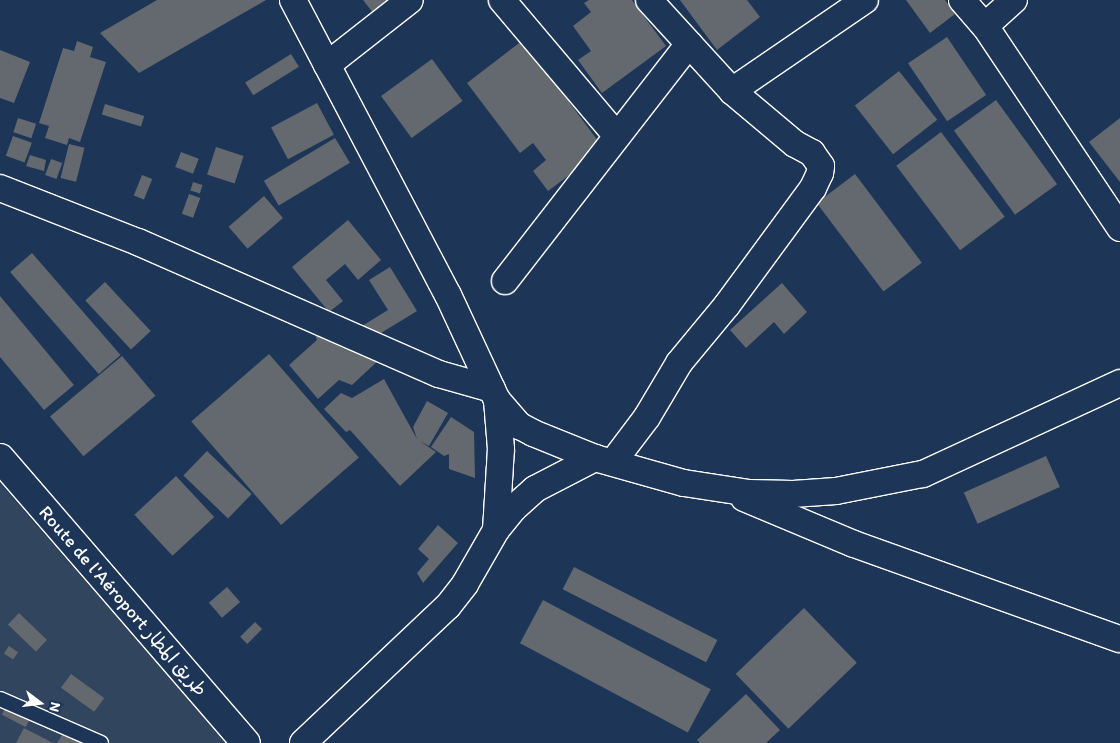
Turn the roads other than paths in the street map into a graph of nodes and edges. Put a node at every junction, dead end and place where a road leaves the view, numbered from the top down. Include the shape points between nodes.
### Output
1 (293, 0) edge
2 (410, 0) edge
3 (502, 0) edge
4 (649, 0) edge
5 (865, 0) edge
6 (962, 0) edge
7 (1014, 0) edge
8 (984, 26) junction
9 (689, 44) junction
10 (327, 65) junction
11 (732, 92) junction
12 (618, 136) junction
13 (0, 188) edge
14 (1120, 228) edge
15 (505, 281) dead end
16 (1120, 383) edge
17 (494, 395) junction
18 (0, 458) edge
19 (604, 460) junction
20 (720, 488) junction
21 (496, 530) junction
22 (1120, 639) edge
23 (0, 698) edge
24 (101, 743) edge
25 (246, 743) edge
26 (303, 743) edge

1 - 10 street
2 - 10 street
3 - 12 street
4 - 9 street
5 - 11 street
6 - 8 street
7 - 8 street
8 - 14 street
9 - 11 street
9 - 12 street
10 - 17 street via 448,294
11 - 19 street via 796,144 812,153 820,166 820,173 813,188 727,305 680,363 647,417
12 - 15 street
13 - 17 street via 138,242
16 - 20 street via 923,474 836,491 793,494
17 - 19 street via 520,426
17 - 21 street via 502,448
18 - 25 street, Route de l'Aéroport طريق المطار
19 - 20 street via 650,475
19 - 21 street via 535,489
20 - 22 street via 854,544
21 - 26 street via 465,584 448,606
23 - 24 lane

